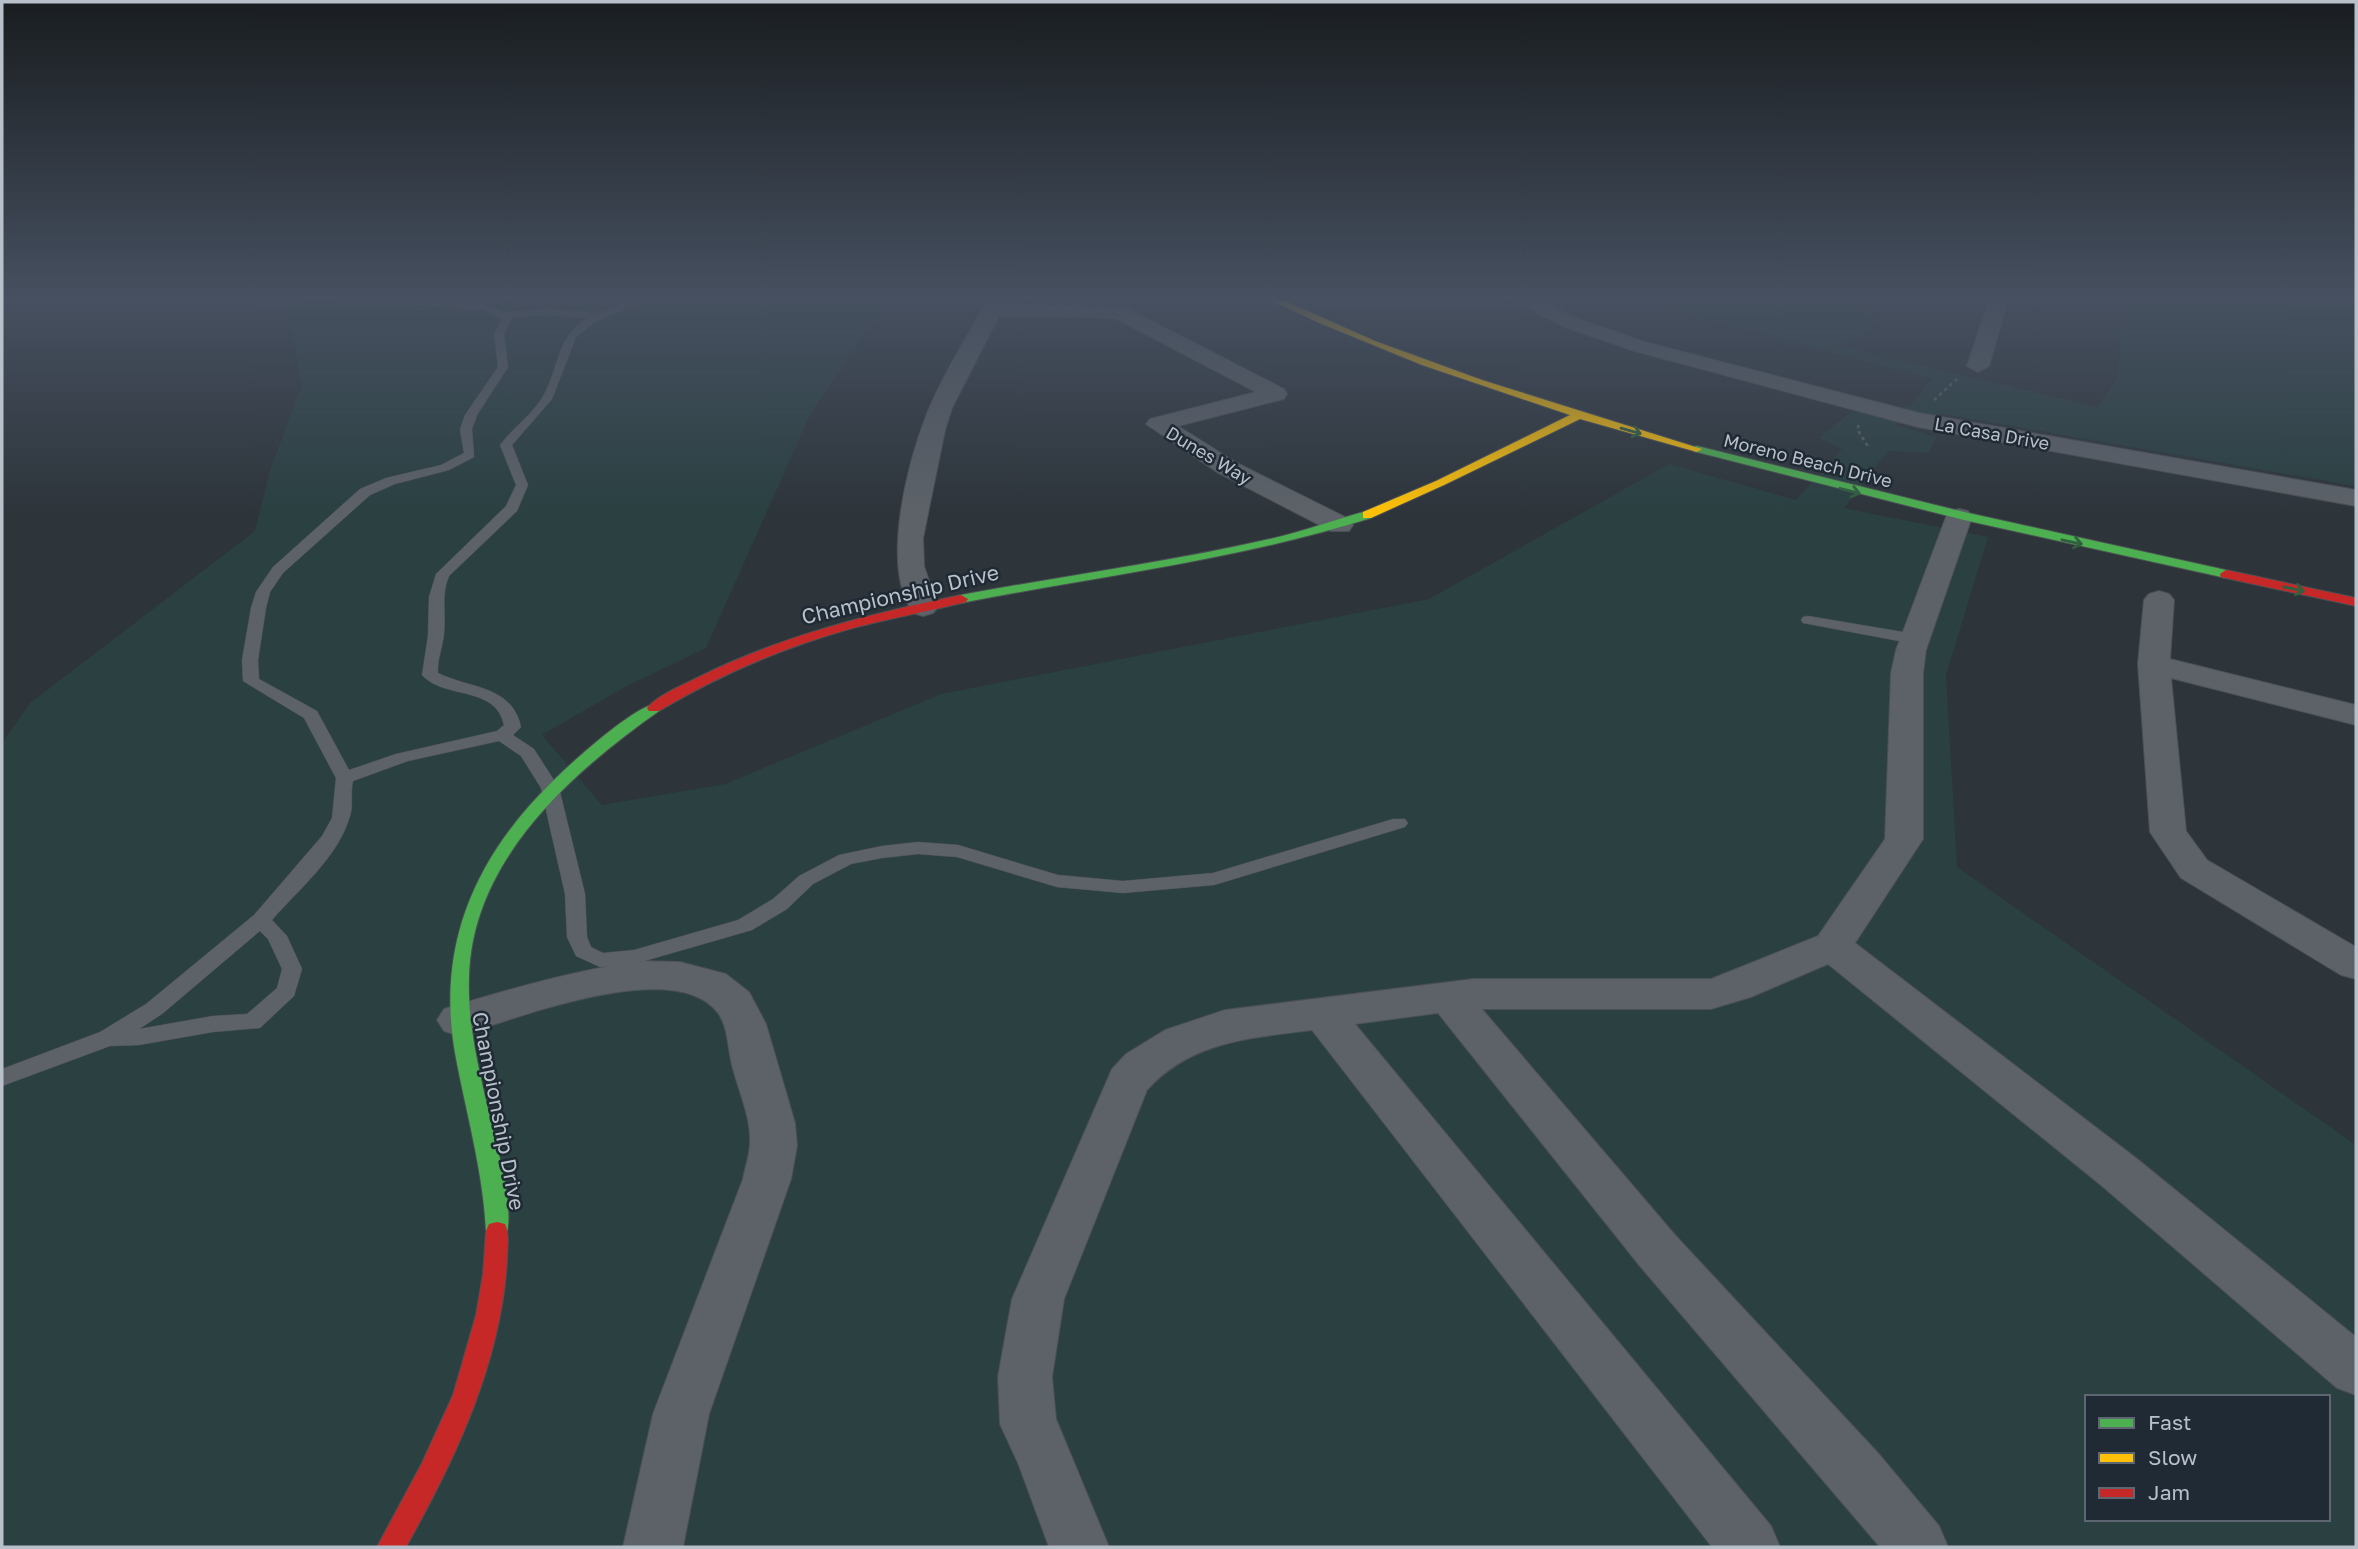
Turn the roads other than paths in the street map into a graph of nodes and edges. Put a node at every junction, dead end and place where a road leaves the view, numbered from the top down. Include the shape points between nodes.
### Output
1 (501, 369) edge
2 (558, 369) edge
3 (961, 369) edge
4 (1229, 369) edge
5 (1439, 369) edge
6 (1726, 369) edge
7 (1600, 406) dead end
8 (1579, 415) junction
9 (2356, 498) edge
10 (1959, 517) junction
11 (1340, 525) junction
12 (2159, 600) dead end
13 (2356, 602) edge
14 (923, 607) junction
15 (1808, 620) dead end
16 (1915, 639) junction
17 (2154, 664) junction
18 (2356, 715) edge
19 (502, 735) junction
20 (345, 778) junction
21 (550, 788) junction
22 (1399, 823) dead end
23 (261, 920) junction
24 (1832, 946) junction
25 (2356, 965) edge
26 (1448, 997) junction
27 (1325, 1013) junction
28 (459, 1020) junction
29 (108, 1038) junction
30 (2, 1078) edge
31 (2356, 1370) edge
32 (391, 1547) edge
33 (653, 1547) edge
34 (1079, 1547) edge
35 (1750, 1547) edge
36 (1918, 1547) edge

1 - 20 lane via 471,415 466,429 470,454 450,467 364,493 279,565 261,598 248,658 251,681 311,715
2 - 19 lane via 543,404 506,445 522,485 512,508 443,574 433,599 436,637 428,656 430,675 504,703 513,715 513,727
3 - 14 street via 933,430 909,538 909,566
4 - 11 street, Dunes Way via 1276,394 1158,424 1226,467
5 - 8 street, Moreno Beach Drive
6 - 9 street, La Casa Drive via 1918,420
7 - 8 street, Championship Drive
8 -> 10 street, Moreno Beach Drive via 1722,458
8 - 11 street, Championship Drive via 1404,500
10 -> 13 street, Moreno Beach Drive
10 - 16 street
11 - 14 street, Championship Drive via 1254,547
12 - 17 street
14 - 21 street, Championship Drive via 812,633 705,677 629,722
15 - 16 lane
16 - 24 street via 1907,673 1904,839
17 - 18 street
17 - 25 street via 2168,832 2194,869
19 - 20 lane via 396,760
19 - 21 lane via 528,753
20 - 23 lane via 341,788 345,804 338,824
21 - 22 lane via 575,894 577,937 583,951 600,960 634,957 745,925 780,904 806,880 846,859 882,852 918,848 958,851 1057,881 1123,887 1214,879
21 - 28 street, Championship Drive via 514,832 483,883 461,945
23 - 29 lane via 154,1009
23 - 29 lane via 277,936 292,969 287,991 252,1022
24 - 26 street via 1711,994
24 - 31 street via 2119,1172
26 - 27 street
26 - 36 street via 1657,1250
27 - 34 street via 1224,1026 1180,1041 1159,1052 1128,1081 1038,1299 1025,1377 1028,1423
27 - 35 street
28 - 32 street, Championship Drive via 500,1218 494,1303 463,1408 418,1503
28 - 33 street via 632,974 662,973 718,988 734,1004 745,1026 774,1142 770,1166 681,1414
29 - 30 lane

